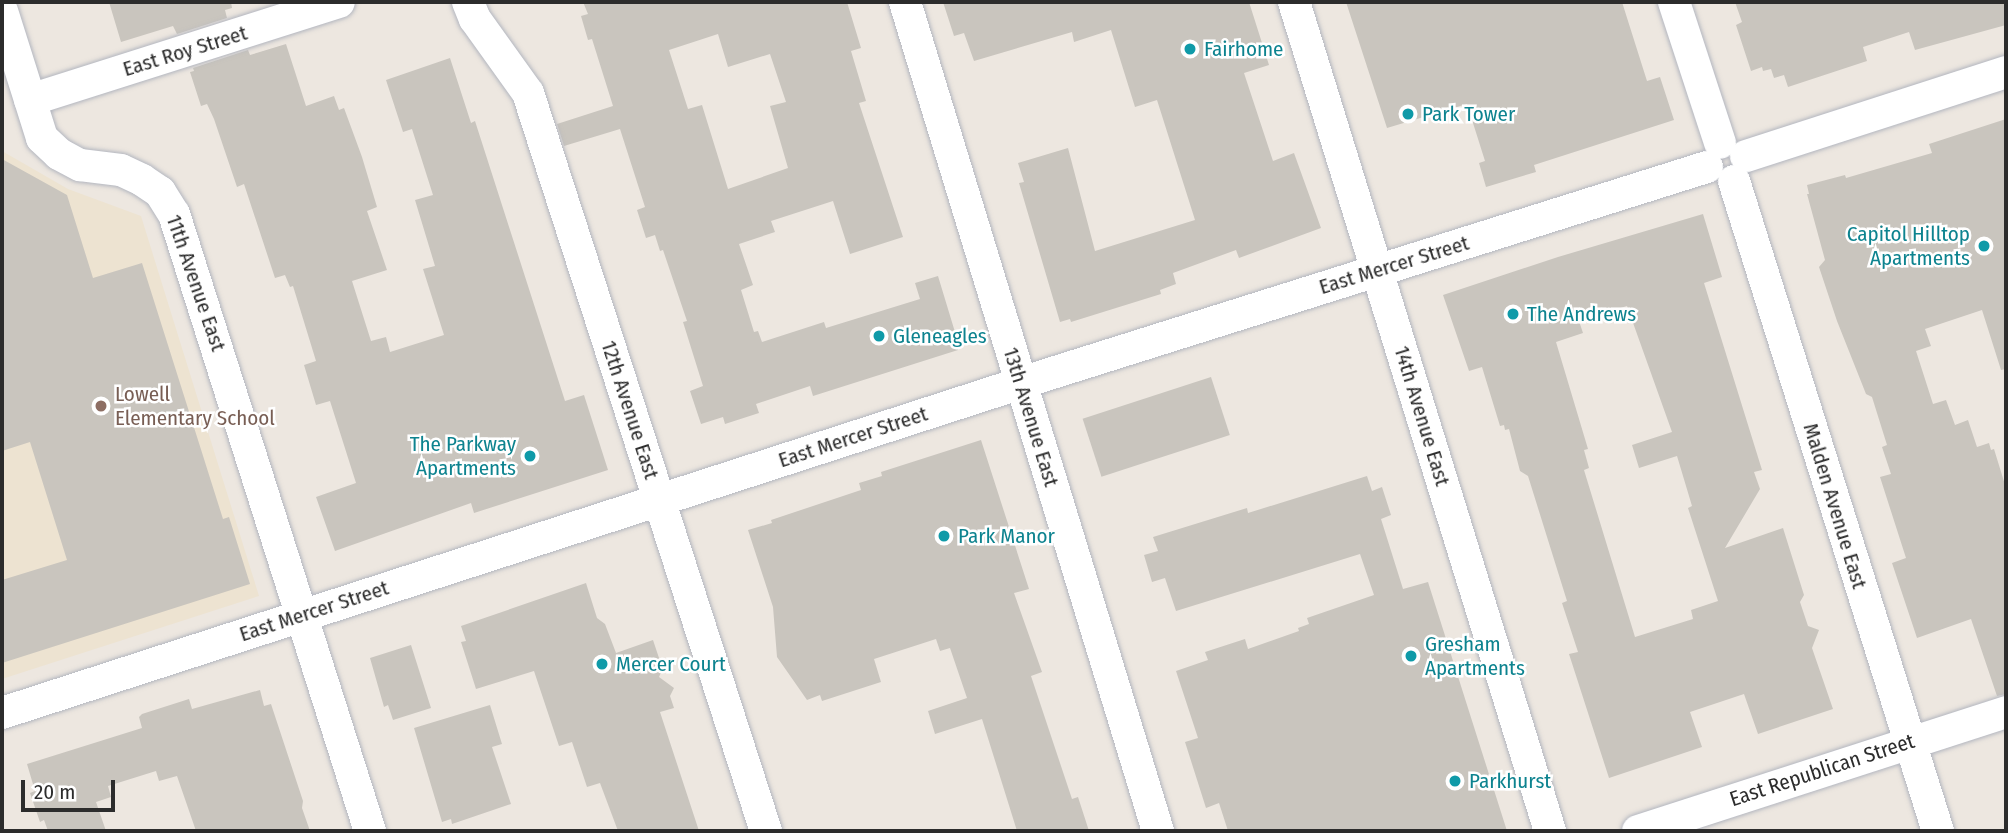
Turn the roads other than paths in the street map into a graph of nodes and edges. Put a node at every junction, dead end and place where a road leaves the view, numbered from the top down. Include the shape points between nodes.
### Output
1 (340, 2) edge
2 (468, 2) edge
3 (905, 2) edge
4 (1294, 2) edge
5 (1674, 2) edge
6 (2, 11) edge
7 (2006, 72) edge
8 (30, 100) junction
9 (1727, 162) junction
10 (1377, 270) junction
11 (1020, 384) junction
12 (659, 500) junction
13 (303, 615) junction
14 (2006, 712) edge
15 (2, 713) edge
16 (1908, 741) junction
17 (369, 831) edge
18 (766, 831) edge
19 (1158, 831) edge
20 (1550, 831) edge
21 (1638, 831) edge
22 (1938, 831) edge

1 - 8 street, East Roy Street
2 - 12 street, 12th Avenue East via 475,19 528,93
3 - 11 street, 13th Avenue East
4 - 10 street, 14th Avenue East
5 - 9 street, Malden Avenue East
6 - 8 street, 11th Avenue East
7 - 9 street, East Mercer Street
8 - 13 street, 11th Avenue East via 41,138 59,154 142,180 160,192 174,214
9 - 10 street, East Mercer Street
9 - 16 street, Malden Avenue East
10 - 11 street, East Mercer Street
10 - 20 street, 14th Avenue East
11 - 12 street, East Mercer Street
11 - 19 street, 13th Avenue East
12 - 13 street, East Mercer Street
12 - 18 street, 12th Avenue East
13 - 15 street, East Mercer Street
13 - 17 street, 11th Avenue East
14 - 16 street, East Republican Street
16 - 21 street, East Republican Street
16 - 22 street, Malden Avenue East

